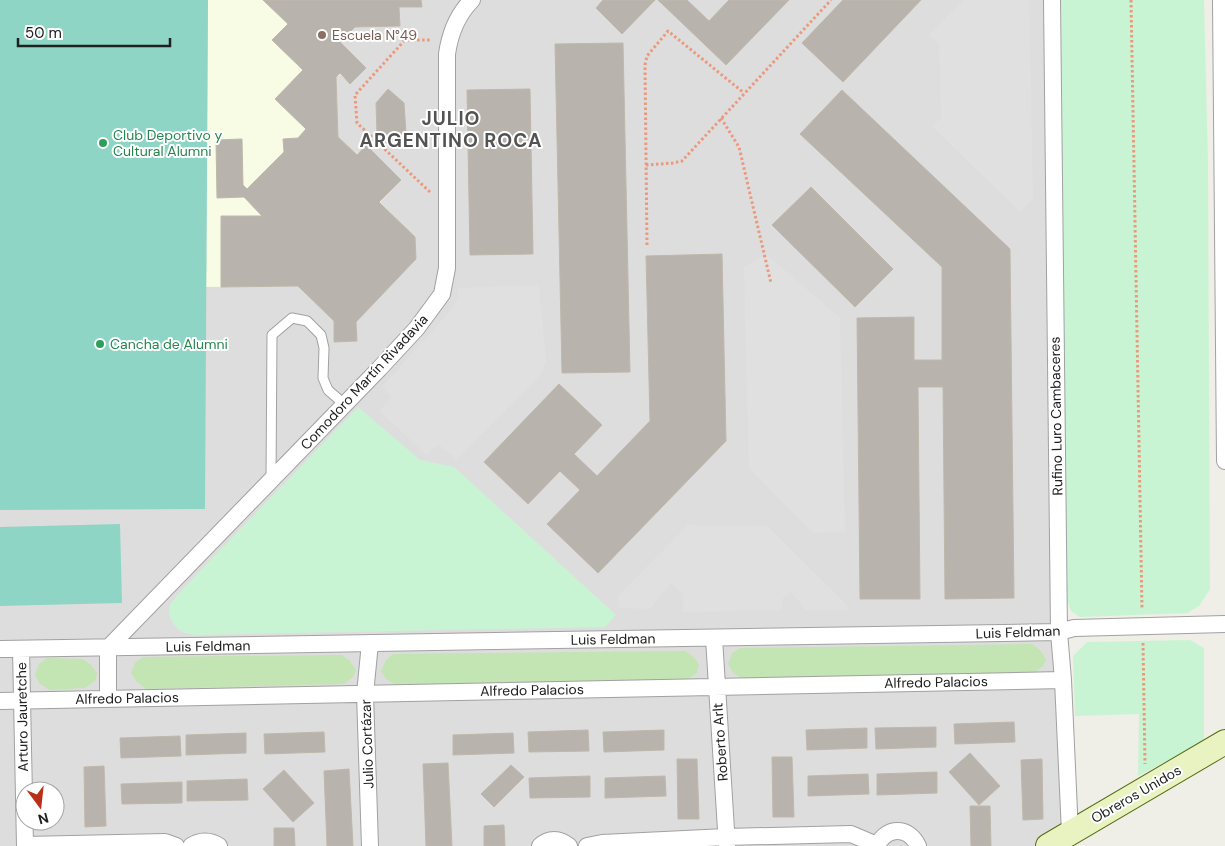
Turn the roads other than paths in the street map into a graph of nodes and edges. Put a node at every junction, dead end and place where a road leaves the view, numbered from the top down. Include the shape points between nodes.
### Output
1 (472, 0) edge
2 (1052, 0) edge
3 (1220, 0) edge
4 (1223, 37) edge
5 (1224, 362) edge
6 (344, 404) junction
7 (1225, 461) edge
8 (271, 480) junction
9 (1225, 624) edge
10 (1058, 632) junction
11 (714, 638) junction
12 (370, 643) junction
13 (108, 648) junction
14 (0, 649) edge
15 (21, 649) junction
16 (1063, 680) junction
17 (716, 687) junction
18 (366, 694) junction
19 (108, 698) junction
20 (22, 700) junction
21 (0, 701) edge
22 (1225, 742) edge
23 (1070, 832) junction
24 (726, 841) edge
25 (25, 846) edge
26 (176, 846) edge
27 (191, 846) edge
28 (219, 846) edge
29 (370, 846) edge
30 (540, 846) edge
31 (569, 846) edge
32 (587, 846) edge
33 (877, 846) edge
34 (918, 846) edge
35 (1048, 846) edge

1 - 6 street, Comodoro Martín Rivadavia via 456,21 446,54 447,268 442,294 418,328
2 - 10 street, Rufino Luro Cambaceres
3 - 4 street
4 - 5 street
5 - 7 street
6 - 8 street, Comodoro Martín Rivadavia
6 - 8 lane via 328,390 322,378 324,348 321,335 307,321 292,318 272,335
8 - 13 street, Comodoro Martín Rivadavia
9 - 10 street, Luis Feldman via 1074,628
10 - 11 street, Luis Feldman
10 - 16 street, Rufino Luro Cambaceres
11 - 12 street, Luis Feldman
11 - 17 street, Roberto Arlt
12 - 13 street, Luis Feldman
12 - 18 street, Julio Cortázar
13 - 15 street, Luis Feldman
13 - 19 street
14 - 15 street, Luis Feldman
15 - 20 street, Arturo Jauretche
16 - 17 street, Alfredo Palacios
16 - 23 street, Rufino Luro Cambaceres
17 - 18 street, Alfredo Palacios
17 - 24 street, Roberto Arlt
18 - 19 street, Alfredo Palacios
18 - 29 street, Julio Cortázar
19 - 20 street, Alfredo Palacios
20 - 21 street, Alfredo Palacios
20 - 25 street, Arturo Jauretche
22 - 23 street, Obreros Unidos
23 - 35 street, Obreros Unidos
24 - 32 street
24 - 33 street via 851,834
25 - 26 street via 165,842
27 - 28 street via 208,841
30 - 31 street via 556,840
33 - 34 street via 885,834 898,830 910,835

